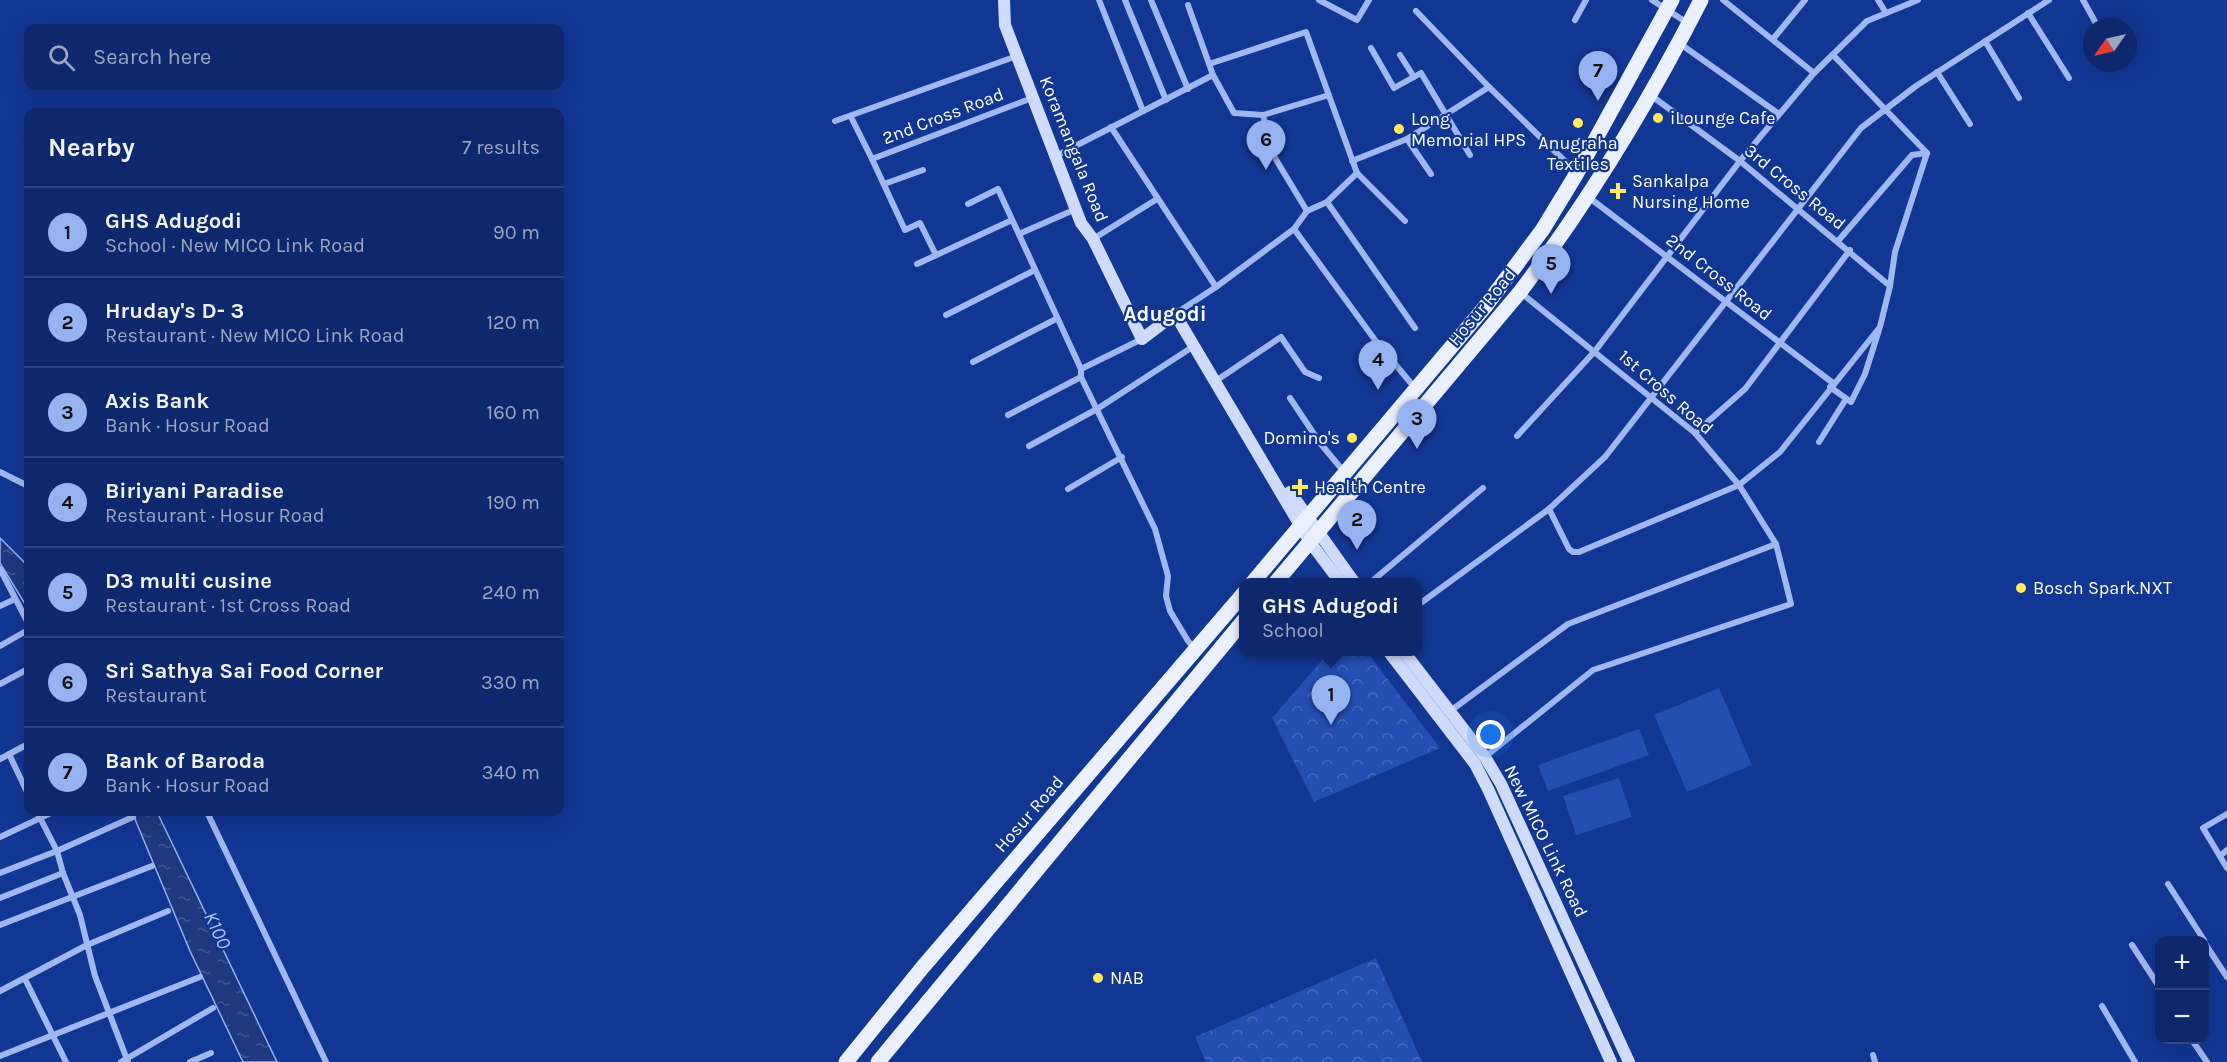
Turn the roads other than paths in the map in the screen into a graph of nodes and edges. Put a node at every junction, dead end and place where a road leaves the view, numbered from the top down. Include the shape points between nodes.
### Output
1 (1004, 0) edge
2 (1099, 0) edge
3 (1125, 0) edge
4 (1151, 0) edge
5 (1319, 0) edge
6 (1369, 0) edge
7 (1586, 0) edge
8 (1652, 0) edge
9 (1701, 0) edge
10 (1724, 0) edge
11 (1805, 0) edge
12 (1878, 0) edge
13 (1918, 0) edge
14 (2049, 0) edge
15 (2083, 0) edge
16 (1188, 5) dead end
17 (1669, 5) edge
18 (1416, 11) dead end
19 (1886, 13) junction
20 (2028, 13) junction
21 (2093, 18) edge
22 (1575, 20) dead end
23 (1689, 24) junction
24 (1773, 39) junction
25 (1985, 41) junction
26 (1678, 42) junction
27 (1371, 48) dead end
28 (1017, 55) junction
29 (1400, 55) dead end
30 (1834, 56) junction
31 (1209, 64) junction
32 (1937, 72) junction
33 (1814, 73) junction
34 (1213, 75) junction
35 (1414, 77) junction
36 (2069, 78) dead end
37 (1489, 87) junction
38 (1188, 89) junction
39 (1648, 94) junction
40 (1329, 95) junction
41 (1034, 97) junction
42 (2019, 98) dead end
43 (1166, 100) junction
44 (1885, 110) junction
45 (1143, 111) junction
46 (1779, 114) junction
47 (1263, 115) junction
48 (1445, 115) junction
49 (851, 117) junction
50 (835, 121) dead end
51 (1970, 124) dead end
52 (1111, 127) junction
53 (1407, 139) junction
54 (1927, 153) junction
55 (1470, 155) dead end
56 (1056, 156) junction
57 (872, 159) junction
58 (1352, 161) junction
59 (1740, 161) junction
60 (923, 170) dead end
61 (1357, 173) junction
62 (1577, 173) junction
63 (1431, 174) dead end
64 (884, 184) junction
65 (1586, 195) junction
66 (1158, 199) junction
67 (1327, 202) junction
68 (968, 204) dead end
69 (1076, 209) junction
70 (1799, 209) junction
71 (1307, 211) junction
72 (1012, 220) junction
73 (1405, 221) dead end
74 (1294, 229) junction
75 (1018, 234) junction
76 (1093, 239) junction
77 (1838, 241) junction
78 (1850, 250) junction
79 (1667, 254) junction
80 (936, 255) junction
81 (917, 264) dead end
82 (1035, 270) junction
83 (1890, 286) junction
84 (1216, 287) junction
85 (1520, 292) junction
86 (1726, 303) junction
87 (1175, 314) junction
88 (946, 315) dead end
89 (1056, 319) junction
90 (1880, 327) junction
91 (1415, 328) dead end
92 (1142, 339) junction
93 (1779, 342) junction
94 (1195, 346) junction
95 (1595, 351) junction
96 (973, 362) dead end
97 (1081, 373) junction
98 (1319, 378) dead end
99 (1216, 381) junction
100 (1831, 385) junction
101 (1416, 389) junction
102 (1651, 396) junction
103 (1290, 398) dead end
104 (1846, 399) junction
105 (1097, 409) junction
106 (1008, 416) dead end
107 (1695, 434) junction
108 (1517, 436) dead end
109 (1819, 442) dead end
110 (1029, 446) dead end
111 (1122, 457) junction
112 (0, 472) edge
113 (1346, 473) junction
114 (24, 484) edge
115 (1738, 485) junction
116 (1483, 488) dead end
117 (1068, 489) dead end
118 (1549, 509) junction
119 (1305, 522) junction
120 (1314, 538) junction
121 (1776, 544) junction
122 (0, 569) edge
123 (1256, 578) edge
124 (1279, 578) edge
125 (1338, 578) edge
126 (1350, 578) edge
127 (1376, 578) edge
128 (1239, 598) edge
129 (15, 599) junction
130 (1422, 602) edge
131 (0, 606) edge
132 (24, 616) edge
133 (1239, 626) edge
134 (24, 632) edge
135 (0, 646) edge
136 (1196, 650) junction
137 (1393, 656) edge
138 (1407, 656) edge
139 (24, 671) edge
140 (0, 684) edge
141 (1445, 716) junction
142 (24, 746) edge
143 (9, 754) junction
144 (0, 759) edge
145 (1480, 761) junction
146 (24, 786) edge
147 (2227, 814) edge
148 (37, 816) edge
149 (40, 816) edge
150 (209, 816) edge
151 (133, 818) dead end
152 (0, 837) edge
153 (2227, 850) edge
154 (57, 851) junction
155 (2220, 856) junction
156 (152, 866) dead end
157 (2227, 868) edge
158 (0, 873) edge
159 (63, 873) junction
160 (2168, 884) dead end
161 (74, 897) junction
162 (0, 898) edge
163 (168, 911) dead end
164 (0, 926) edge
165 (2201, 936) edge
166 (87, 945) junction
167 (2132, 945) dead end
168 (2209, 949) edge
169 (200, 977) dead end
170 (2227, 977) edge
171 (25, 979) junction
172 (2155, 980) edge
173 (0, 991) edge
174 (2102, 1006) dead end
175 (213, 1008) dead end
176 (108, 1012) junction
177 (52, 1034) junction
178 (2195, 1044) edge
179 (211, 1053) dead end
180 (0, 1056) edge
181 (125, 1061) edge
182 (66, 1062) edge
183 (190, 1062) edge
184 (326, 1062) edge
185 (846, 1062) edge
186 (878, 1062) edge
187 (1611, 1062) edge
188 (1629, 1062) edge
189 (2135, 1062) edge
190 (2206, 1062) edge

1 - 28 street, Koramangala Road via 1005,25
2 - 45 street
3 - 43 street
4 - 38 street
5 - 6 street via 1357,20
7 - 22 street
8 - 17 street
9 - 23 main road, Hosur Road
10 - 24 street
11 - 24 street
12 - 19 street
13 - 19 street
14 - 20 street
15 - 21 street
16 - 31 street
17 - 23 street
17 - 62 main road, Hosur Road
18 - 37 street
19 - 30 street via 1867,21
20 - 25 street
20 - 36 street
23 - 26 main road, Hosur Road
24 - 33 street
25 - 32 street
25 - 42 street
26 - 39 main road, Hosur Road
26 - 46 street
27 - 35 street via 1394,88
28 - 41 street, Koramangala Road
28 - 49 street
29 - 35 street
30 - 33 street
30 - 44 street
31 - 34 street
31 - 40 street via 1306,32
32 - 44 street
32 - 51 street
33 - 46 street
34 - 38 street
34 - 47 street via 1234,113
35 - 48 street via 1421,74
37 - 48 street
37 - 62 street
38 - 43 street
39 - 59 street, 3rd Cross Road
39 - 65 main road, Hosur Road
40 - 47 street
40 - 58 street
41 - 56 street, Koramangala Road
41 - 57 street, 2nd Cross Road
43 - 45 street
44 - 54 street
44 - 70 street via 1861,128
45 - 52 street
46 - 59 street
47 - 71 street via 1275,158
48 - 53 street
48 - 55 street
49 - 50 street
49 - 57 street, 2nd Cross Road
52 - 56 street
52 - 66 street
53 - 58 street
53 - 63 street
54 - 77 street via 1912,155
54 - 83 street via 1895,252
56 - 69 street, Koramangala Road
57 - 64 street
58 - 61 street
59 - 70 street, 3rd Cross Road
59 - 79 street
60 - 64 street
61 - 67 street
61 - 73 street
62 - 101 main road, Hosur Road via 1525,254
64 - 80 street via 905,230 920,223
65 - 79 street, 2nd Cross Road
65 - 85 main road, Hosur Road via 1558,242
66 - 76 street
66 - 84 street
67 - 71 street
67 - 91 street
68 - 72 street via 998,189
69 - 75 street
69 - 76 street, Koramangala Road
70 - 77 street, 3rd Cross Road
70 - 86 street
71 - 74 street
72 - 75 street
72 - 80 street
74 - 84 street
74 - 101 street
75 - 82 street
76 - 92 street, Koramangala Road
77 - 78 street, 3rd Cross Road
78 - 83 street, 3rd Cross Road
78 - 93 street
79 - 86 street, 2nd Cross Road
79 - 95 street
80 - 81 street
82 - 88 street
82 - 89 street
83 - 90 street
84 - 87 street
85 - 95 street, 1st Cross Road
85 - 120 main road, Hosur Road
86 - 93 street, 2nd Cross Road
86 - 102 street
87 - 92 street
87 - 94 street
89 - 96 street
89 - 97 street
90 - 100 street
90 - 104 street via 1865,374 1851,402
92 - 97 street
93 - 100 street, 2nd Cross Road
93 - 107 street via 1745,388
94 - 99 street
94 - 105 street
95 - 102 street, 1st Cross Road
95 - 108 street
97 - 105 street
97 - 106 street
98 - 99 street via 1305,372 1281,337
99 - 119 street
100 - 104 street, 2nd Cross Road
100 - 115 street via 1780,452
101 - 113 main road, Hosur Road
102 - 107 street, 1st Cross Road
102 - 118 street via 1605,457
103 - 113 street
104 - 109 street
105 - 110 street
105 - 111 street
107 - 115 street, 1st Cross Road
111 - 117 street
111 - 136 street via 1155,529 1168,576 1166,596 1170,611
112 - 114 street
113 - 119 main road, Hosur Road
115 - 118 street via 1579,552 1569,549
115 - 121 street, 1st Cross Road
116 - 127 street
118 - 130 street
119 - 120 street
119 - 123 main road, Hosur Road
120 - 124 main road, Hosur Road
120 - 125 street
120 - 126 street
121 - 141 street via 1568,624
121 - 145 street, 1st Cross Road via 1791,604 1593,670
122 - 129 street
128 - 136 main road, Hosur Road
129 - 131 street
129 - 132 street
133 - 186 main road
134 - 135 street
136 - 185 main road, Hosur Road via 942,944
137 - 141 street, New MICO Link Road
138 - 141 street, New MICO Link Road
139 - 140 street
141 - 145 street, New MICO Link Road
142 - 143 street
143 - 144 street
143 - 146 street
145 - 187 street, New MICO Link Road
145 - 188 street, New MICO Link Road via 1510,803
147 - 155 street via 2203,828
148 - 152 street
149 - 154 street
150 - 184 street
151 - 154 street
153 - 155 street
154 - 158 street
154 - 159 street
155 - 157 street
156 - 161 street
159 - 161 street
159 - 162 street
160 - 165 street
161 - 164 street
161 - 166 street
163 - 166 street
166 - 171 street
166 - 176 street
167 - 172 street
168 - 170 street
169 - 176 street
171 - 173 street
171 - 177 street
174 - 189 street
175 - 181 street
176 - 177 street
176 - 181 street
177 - 180 street
177 - 182 street
178 - 190 street
179 - 183 street

